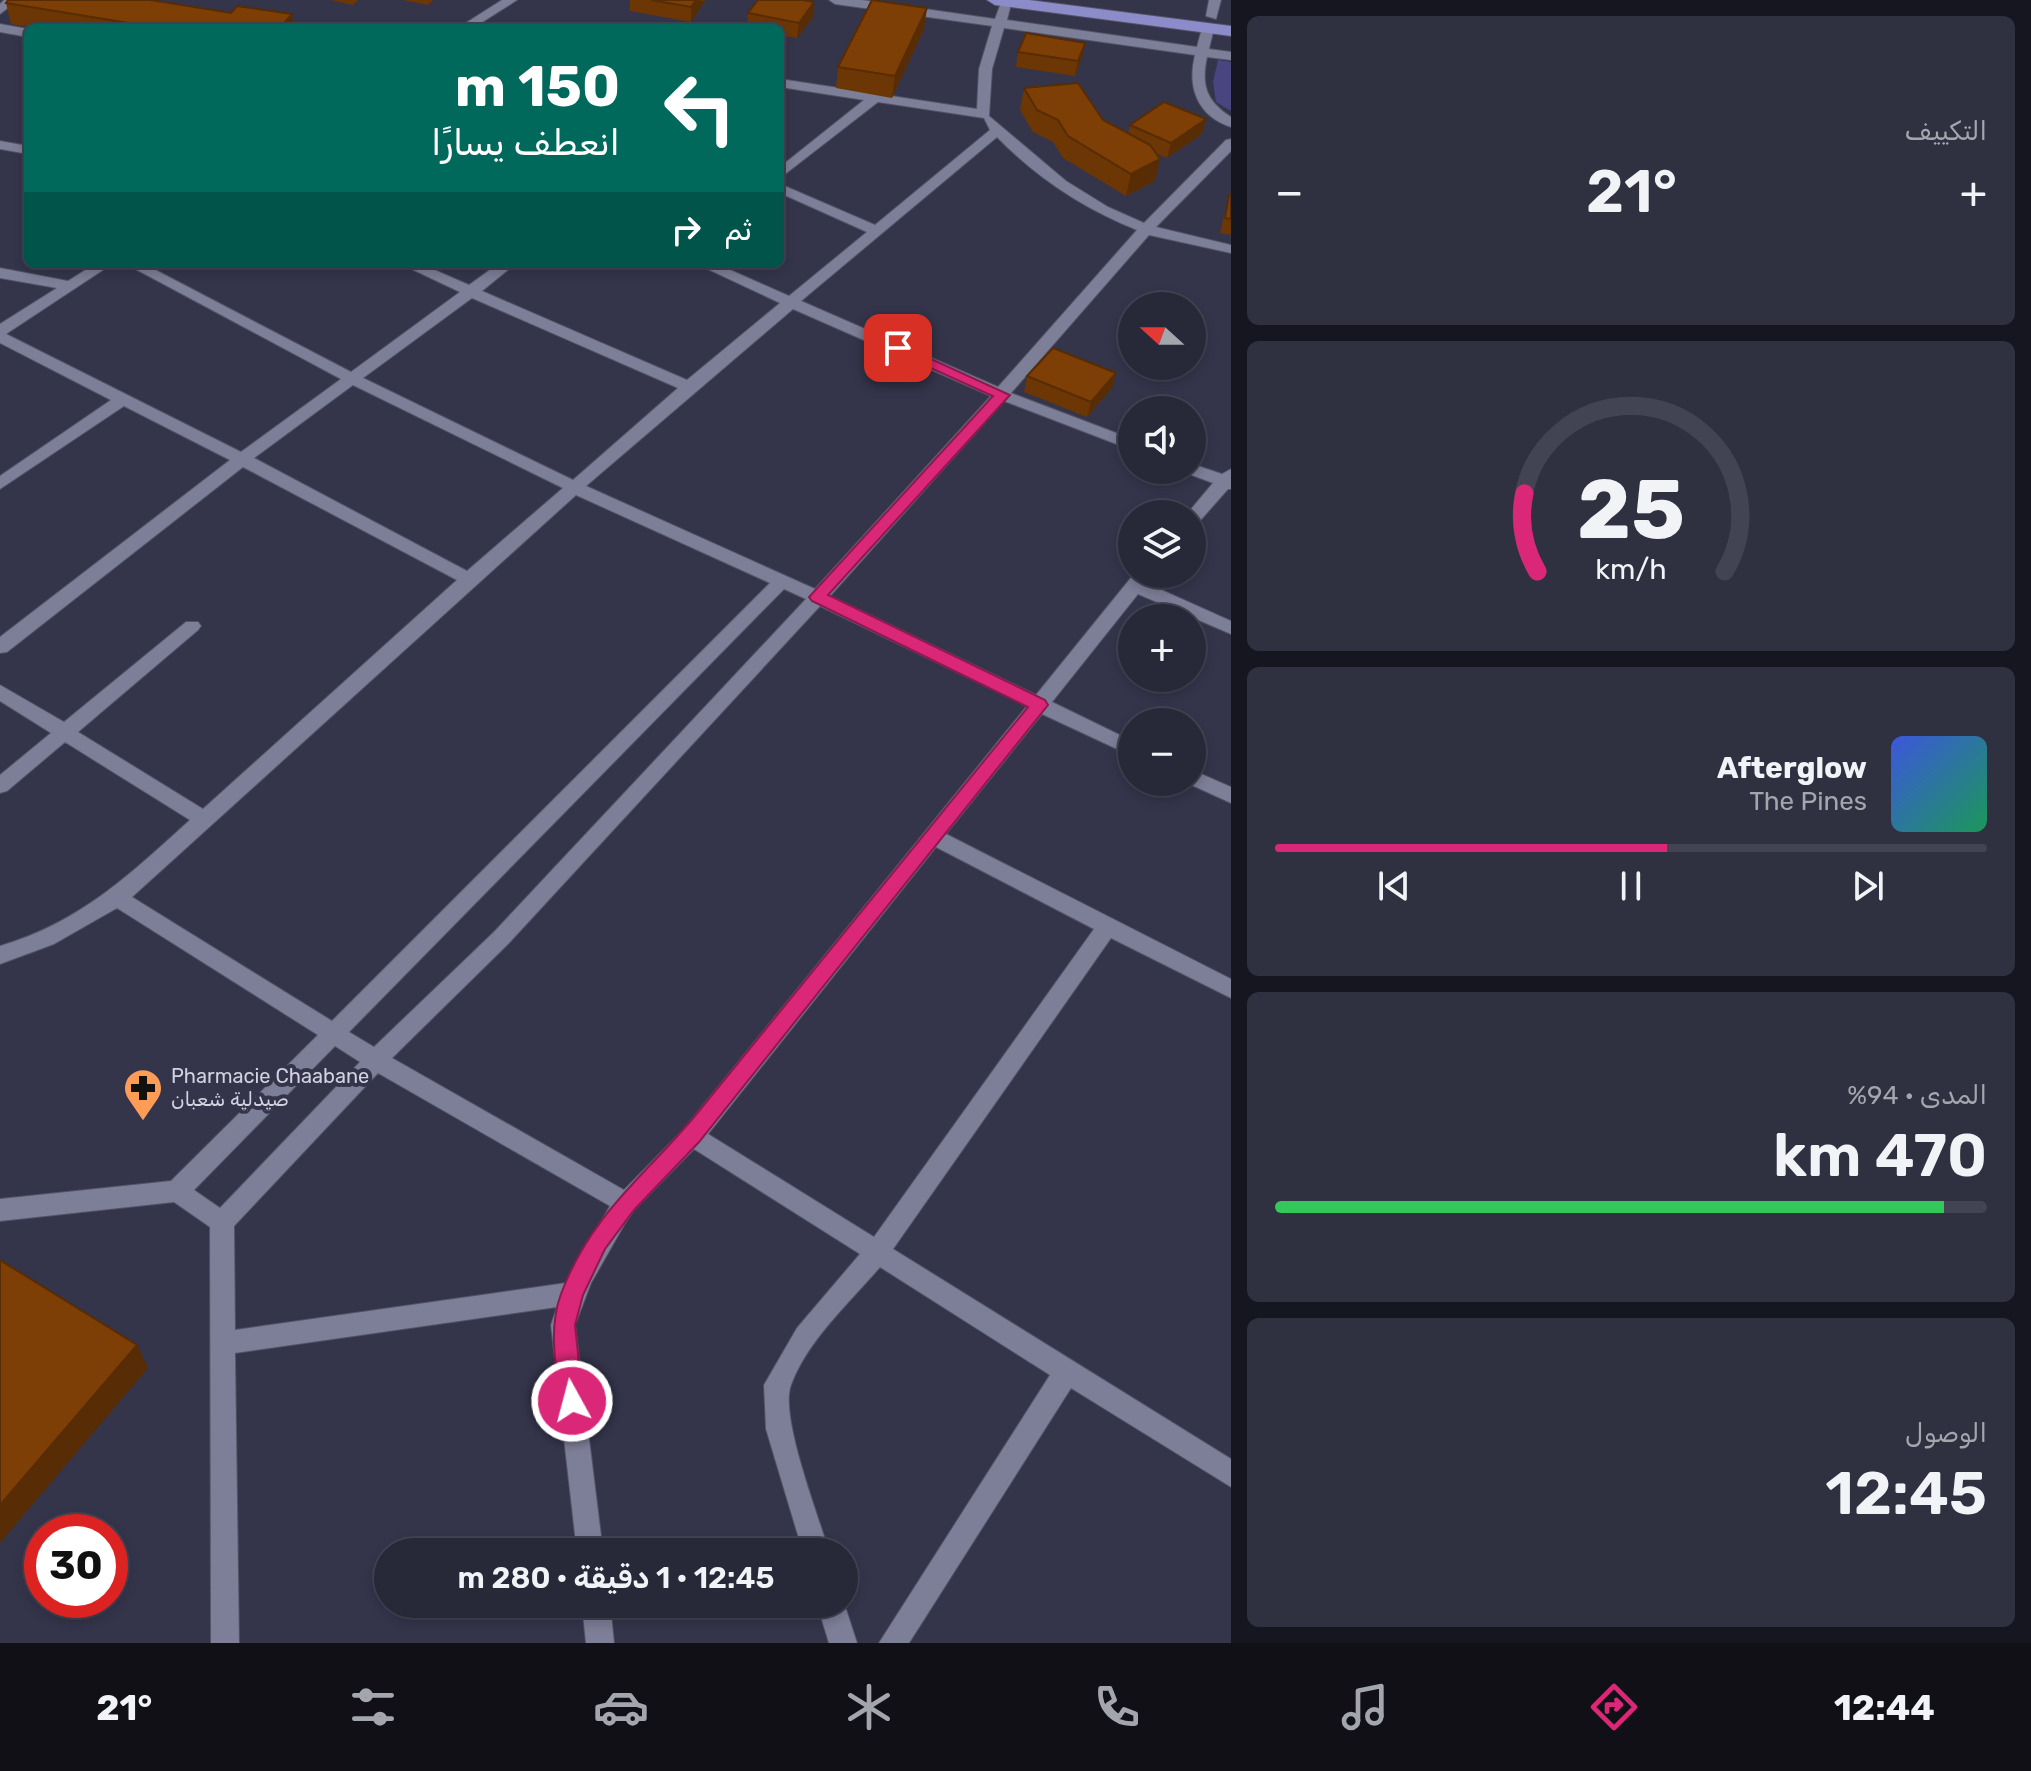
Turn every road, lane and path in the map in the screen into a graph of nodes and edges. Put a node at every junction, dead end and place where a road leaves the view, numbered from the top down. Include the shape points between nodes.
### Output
1 (12, 0) edge
2 (511, 0) edge
3 (835, 0) edge
4 (1092, 0) edge
5 (1001, 1) edge
6 (0, 10) edge
7 (1212, 15) edge
8 (1231, 19) edge
9 (471, 24) edge
10 (999, 25) junction
11 (0, 28) edge
12 (1231, 31) edge
13 (24, 32) edge
14 (1202, 52) junction
15 (1231, 56) edge
16 (784, 84) edge
17 (876, 97) junction
18 (984, 114) junction
19 (1231, 123) edge
20 (998, 130) junction
21 (1231, 143) edge
22 (0, 145) edge
23 (24, 149) edge
24 (784, 171) edge
25 (784, 190) edge
26 (1146, 229) junction
27 (879, 232) junction
28 (1231, 249) edge
29 (98, 268) edge
30 (141, 268) edge
31 (417, 268) edge
32 (503, 268) edge
33 (714, 268) edge
34 (0, 273) edge
35 (69, 286) junction
36 (471, 291) junction
37 (793, 301) junction
38 (0, 331) edge
39 (0, 337) edge
40 (353, 379) junction
41 (689, 387) junction
42 (1002, 395) junction
43 (123, 399) junction
44 (1118, 440) edge
45 (242, 459) junction
46 (1206, 473) edge
47 (1229, 480) edge
48 (0, 484) edge
49 (576, 488) junction
50 (1206, 504) edge
51 (469, 579) junction
52 (782, 581) junction
53 (1132, 588) edge
54 (1156, 588) edge
55 (817, 597) junction
56 (192, 626) dead end
57 (1231, 628) edge
58 (0, 647) edge
59 (0, 692) edge
60 (1039, 705) junction
61 (64, 732) junction
62 (1118, 742) edge
63 (1206, 784) edge
64 (0, 786) edge
65 (1231, 796) edge
66 (205, 820) junction
67 (934, 837) junction
68 (117, 898) junction
69 (1108, 926) junction
70 (0, 955) edge
71 (1231, 989) edge
72 (334, 1034) junction
73 (376, 1060) junction
74 (692, 1136) junction
75 (177, 1191) junction
76 (626, 1203) junction
77 (0, 1210) edge
78 (222, 1222) junction
79 (877, 1252) junction
80 (572, 1294) junction
81 (223, 1343) junction
82 (1067, 1371) junction
83 (1231, 1474) edge
84 (588, 1538) edge
85 (812, 1538) edge
86 (597, 1618) edge
87 (835, 1618) edge
88 (225, 1643) edge
89 (600, 1643) edge
90 (843, 1643) edge
91 (893, 1643) edge

1 - 6 street
2 - 9 street
3 - 10 street
4 - 7 highway
5 - 7 highway
5 - 10 street
7 - 8 highway
7 - 12 highway
7 - 14 street
10 - 14 street
10 - 18 street via 985,61
11 - 13 street
14 - 15 street
14 - 19 street via 1194,83 1200,100
16 - 17 street
17 - 18 street
17 - 24 street
18 - 20 street
20 - 26 street via 1061,183
20 - 27 street
21 - 26 street
22 - 23 street
25 - 27 street
26 - 28 street
26 - 42 street
27 - 37 street
29 - 35 street
30 - 40 street
31 - 36 street
32 - 36 street
33 - 37 street
34 - 35 street
35 - 38 street
36 - 40 street
36 - 41 street
37 - 41 street
37 - 42 street
39 - 43 street
40 - 45 street
40 - 49 street
41 - 49 street
42 - 44 street
42 - 55 street
43 - 45 street
43 - 48 street
45 - 51 street
45 - 58 street
46 - 47 street
47 - 50 street
49 - 51 street
49 - 52 street
51 - 66 street
52 - 55 street
52 - 72 street
53 - 60 street
54 - 57 street
55 - 60 street
55 - 73 street via 501,938
56 - 61 street
59 - 61 street
60 - 62 street
60 - 67 street
61 - 64 street
61 - 66 street
63 - 65 street
66 - 68 street
67 - 69 street
67 - 74 street
68 - 70 street via 70,929
68 - 72 street
69 - 71 street
69 - 79 street
72 - 73 street
72 - 75 street
73 - 76 street
73 - 78 street
74 - 76 street
74 - 79 street
75 - 77 street
75 - 78 street
76 - 80 street via 597,1242
78 - 81 street
79 - 82 street
79 - 85 street via 806,1336 777,1385 779,1429
80 - 81 street
80 - 84 street via 563,1325
81 - 88 street
82 - 83 street
82 - 91 street
86 - 89 street
87 - 90 street

